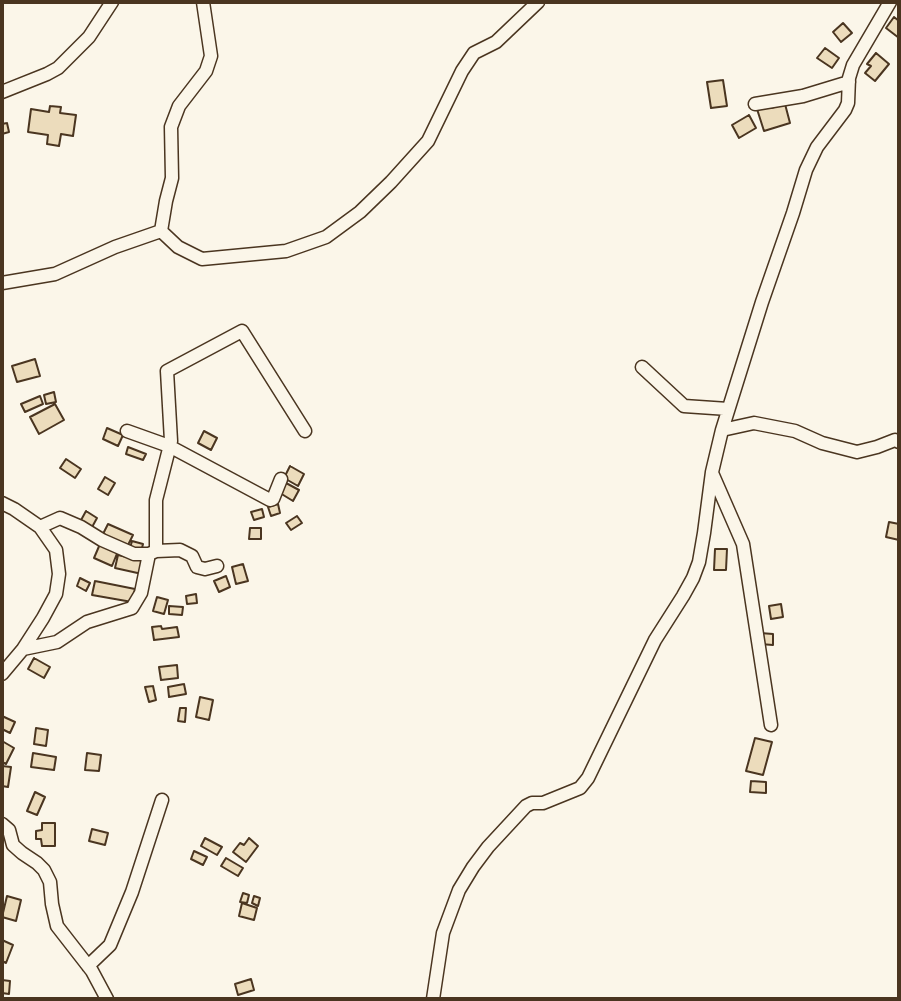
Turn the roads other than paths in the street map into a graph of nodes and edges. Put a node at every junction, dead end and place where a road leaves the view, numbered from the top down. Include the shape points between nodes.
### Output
1 (112, 2) edge
2 (203, 2) edge
3 (538, 2) edge
4 (890, 2) edge
5 (849, 82) junction
6 (2, 92) edge
7 (755, 104) dead end
8 (161, 231) junction
9 (2, 283) edge
10 (642, 367) dead end
11 (728, 409) junction
12 (305, 430) dead end
13 (722, 430) junction
14 (127, 431) dead end
15 (899, 442) edge
16 (169, 446) junction
17 (712, 472) junction
18 (281, 479) dead end
19 (2, 503) edge
20 (40, 527) junction
21 (153, 553) junction
22 (217, 566) dead end
23 (23, 649) junction
24 (2, 674) edge
25 (771, 725) dead end
26 (162, 800) dead end
27 (2, 824) edge
28 (88, 966) junction
29 (107, 999) edge
30 (433, 999) edge

1 - 6 street via 89,37 58,68
2 - 8 street via 211,56 171,127 172,178
3 - 8 street via 496,42 474,53 428,141 391,183 326,237 286,251 201,259
4 - 5 street via 859,52
5 - 7 street
5 - 11 street via 845,110 806,170
8 - 9 street via 55,274
10 - 11 street via 684,406
11 - 13 street
12 - 16 street via 242,331 167,371
13 - 15 street via 754,424 795,431 857,452
13 - 17 street
14 - 16 street
16 - 18 street via 270,500
16 - 21 street via 156,500
17 - 25 street via 743,544
17 - 30 street via 693,578 654,640 588,778 580,788 526,806 473,867 443,933
19 - 20 street
20 - 21 street via 60,518 134,554
20 - 23 street via 56,550 59,574 56,594
21 - 22 street via 180,551 192,556 197,567
21 - 23 street via 132,608 87,622 57,642
23 - 24 street
26 - 28 street via 110,945
27 - 28 street via 13,845 44,870 57,926
28 - 29 street

